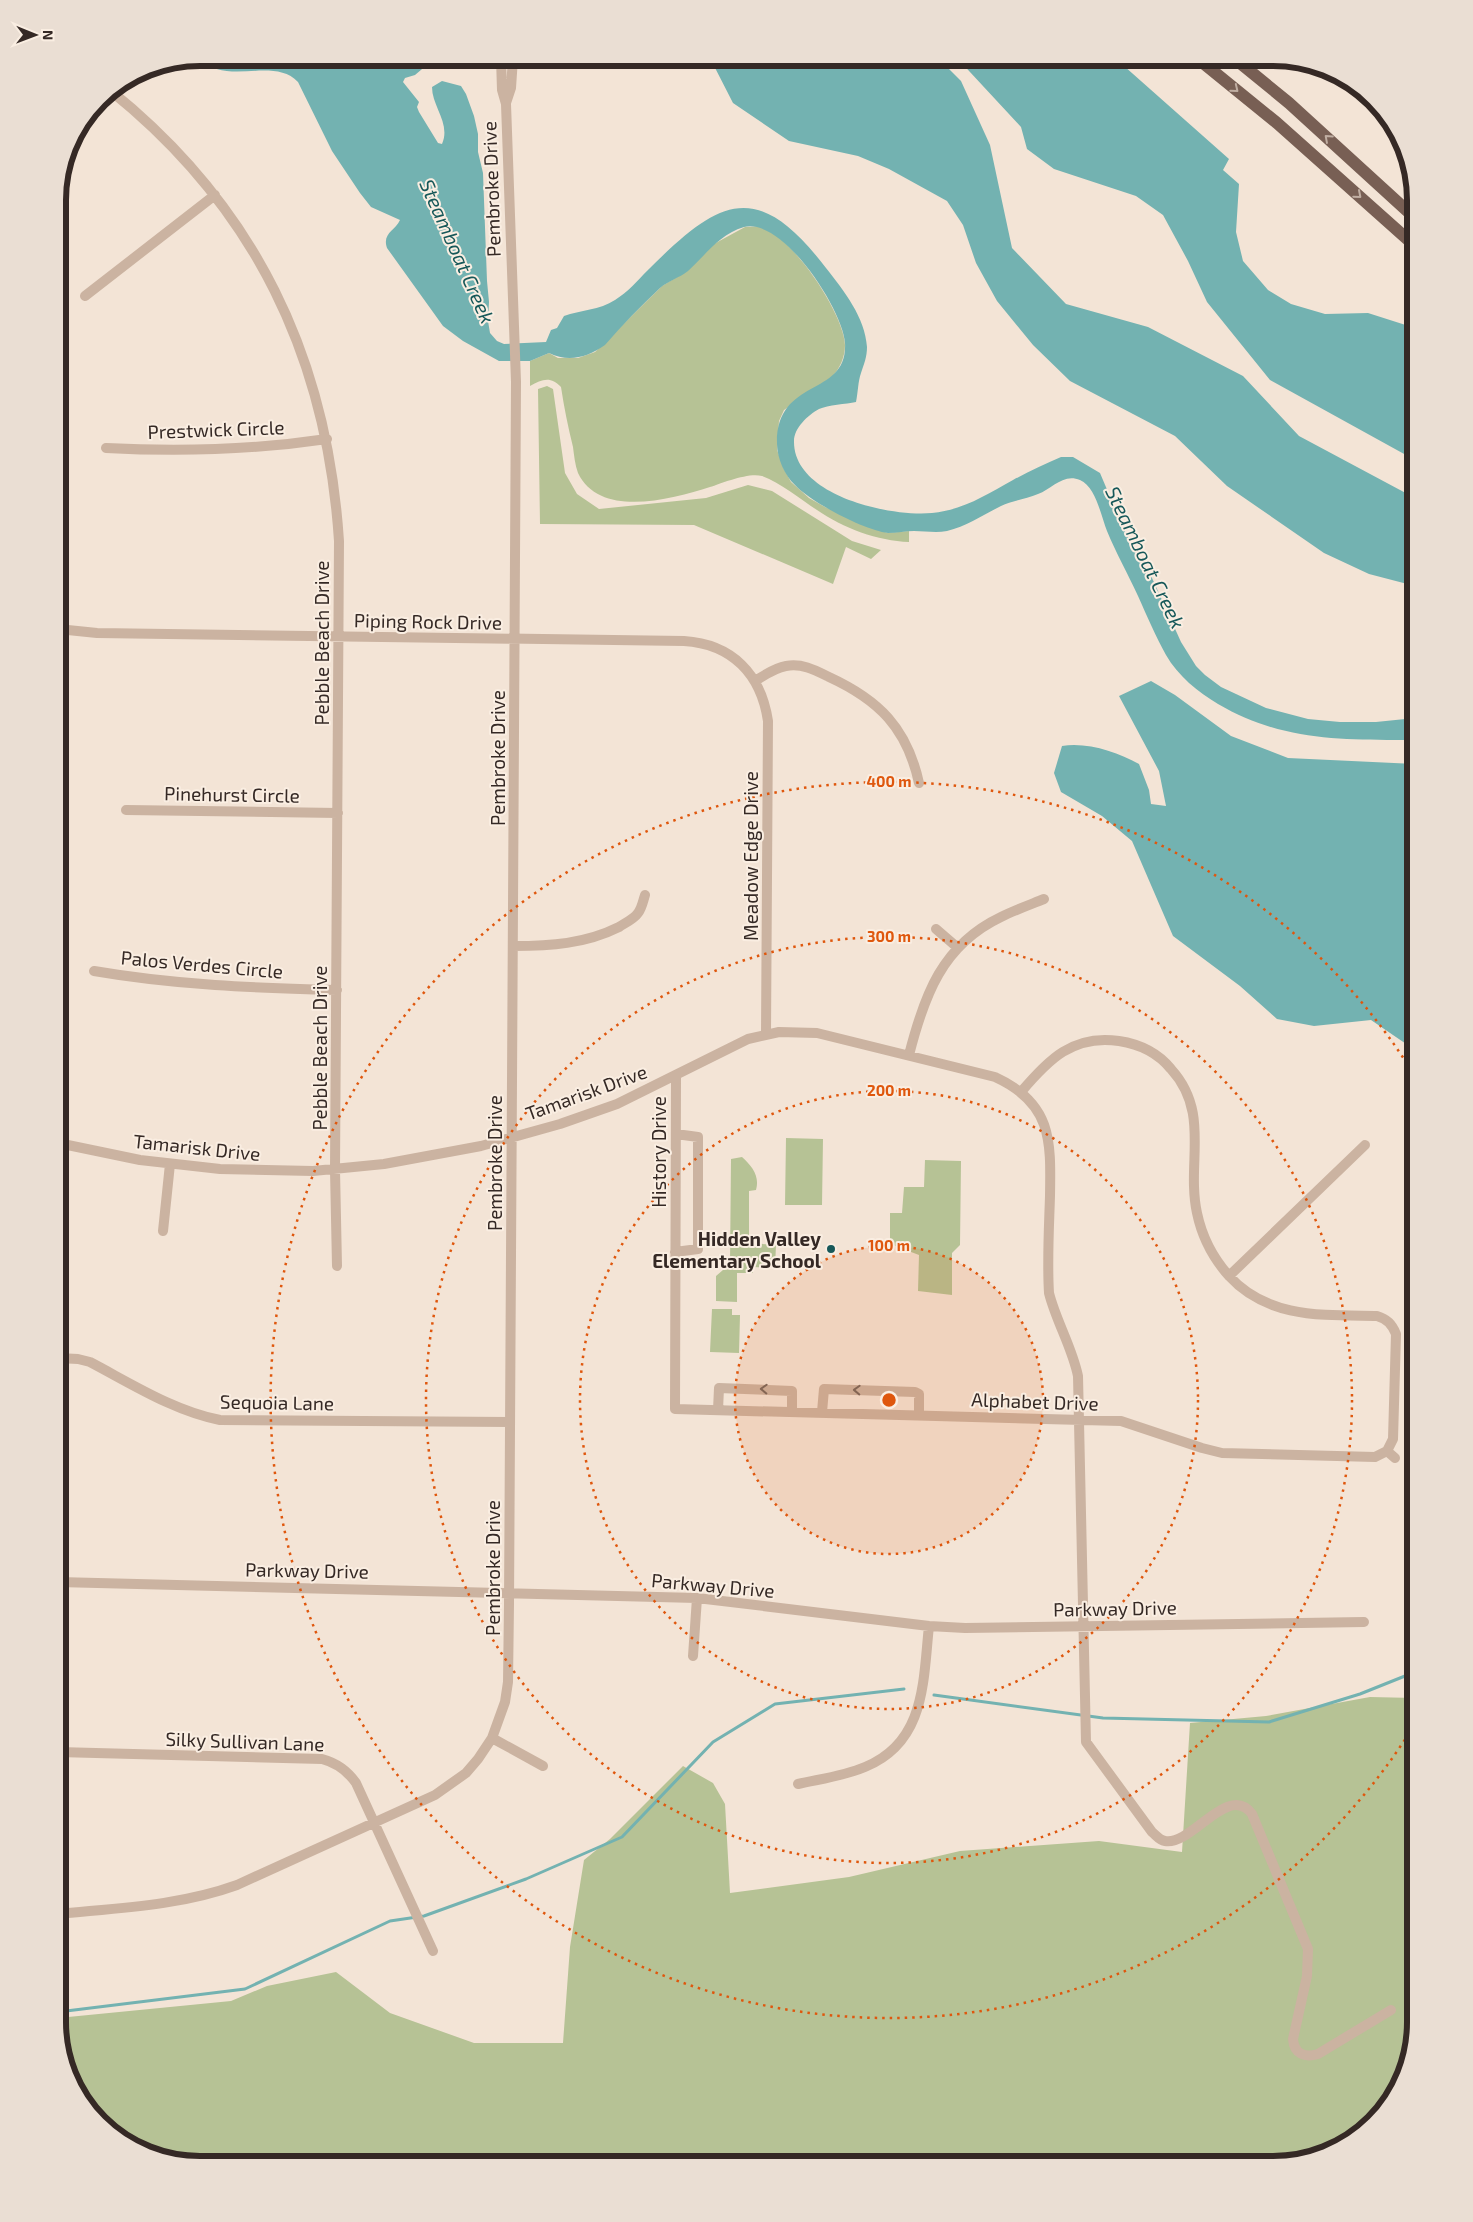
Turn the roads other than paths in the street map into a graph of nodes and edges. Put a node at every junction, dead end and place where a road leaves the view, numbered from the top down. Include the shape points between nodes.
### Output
1 (501, 66) edge
2 (512, 66) edge
3 (1208, 67) edge
4 (1245, 67) edge
5 (117, 96) edge
6 (506, 104) junction
7 (215, 195) junction
8 (1407, 210) edge
9 (1407, 238) edge
10 (85, 296) dead end
11 (327, 439) junction
12 (106, 448) dead end
13 (67, 630) edge
14 (338, 637) junction
15 (515, 640) junction
16 (755, 681) junction
17 (919, 783) dead end
18 (126, 810) dead end
19 (338, 814) junction
20 (645, 895) dead end
21 (1044, 899) dead end
22 (936, 929) dead end
23 (513, 946) junction
24 (958, 948) junction
25 (94, 971) dead end
26 (336, 990) junction
27 (766, 1034) junction
28 (909, 1055) junction
29 (676, 1076) junction
30 (1021, 1092) junction
31 (676, 1134) junction
32 (512, 1138) junction
33 (66, 1145) edge
34 (1365, 1145) dead end
35 (170, 1164) junction
36 (335, 1170) junction
37 (163, 1231) dead end
38 (675, 1252) junction
39 (337, 1266) dead end
40 (1229, 1276) junction
41 (66, 1358) edge
42 (674, 1408) joint
43 (718, 1410) junction
44 (792, 1412) junction
45 (822, 1412) junction
46 (919, 1415) junction
47 (1080, 1419) junction
48 (510, 1422) junction
49 (66, 1582) edge
50 (509, 1593) junction
51 (697, 1598) junction
52 (1364, 1622) dead end
53 (929, 1626) junction
54 (1084, 1626) junction
55 (693, 1656) dead end
56 (492, 1738) junction
57 (66, 1752) edge
58 (543, 1766) dead end
59 (798, 1784) dead end
60 (375, 1823) junction
61 (66, 1913) edge
62 (433, 1952) dead end
63 (1391, 2010) dead end

1 - 6 street, Pembroke Drive
2 - 6 street, Pembroke Drive
3 -> 9 main road
8 -> 4 main road
5 - 7 street, Pebble Beach Drive via 162,136
6 - 15 street, Pembroke Drive via 516,382
7 - 10 street
7 - 11 street, Pebble Beach Drive via 258,259 288,318 307,364
11 - 12 street, Prestwick Circle via 201,451
11 - 14 street, Pebble Beach Drive via 339,541
13 - 14 street, Piping Rock Drive
14 - 15 street, Piping Rock Drive
14 - 19 street, Pebble Beach Drive
15 - 16 street, Piping Rock Drive via 694,642 735,658
15 - 23 street, Pembroke Drive
16 - 17 street via 775,669 797,665 808,667 863,694 899,732 909,749
16 - 27 street, Meadow Edge Drive via 766,706 768,720
18 - 19 street, Pinehurst Circle
19 - 26 street, Pebble Beach Drive
20 - 23 street via 639,913 610,931 567,944
21 - 24 street via 1000,917
22 - 24 street
23 - 32 street, Pembroke Drive
24 - 28 street via 931,984
25 - 26 street, Palos Verdes Circle via 184,984
26 - 36 street, Pebble Beach Drive
27 - 28 street, Tamarisk Drive via 817,1032
27 - 29 street, Tamarisk Drive via 736,1045
28 - 30 street, Tamarisk Drive via 995,1077
29 - 31 street, History Drive
29 - 32 street, Tamarisk Drive via 617,1104
30 - 40 street via 1055,1056 1090,1042 1113,1040 1129,1043 1155,1054 1168,1064 1186,1089 1194,1114 1194,1195 1201,1229 1212,1253
30 - 47 street, Tamarisk Drive via 1040,1114 1050,1144 1049,1293 1075,1360
31 - 38 street, History Drive
31 - 38 street via 698,1137 698,1249
32 - 36 street, Tamarisk Drive via 434,1156
32 - 48 street, Pembroke Drive
33 - 35 street, Tamarisk Drive
34 - 40 street
35 - 36 street, Tamarisk Drive via 266,1171
35 - 37 street
36 - 39 street, Pebble Beach Drive
38 - 42 street, History Drive
40 - 47 street, Alphabet Drive via 1258,1299 1290,1312 1377,1316 1390,1323 1396,1334 1391,1454 1375,1457 1222,1452 1135,1424
41 - 48 street, Sequoia Lane via 90,1362 182,1410 220,1420
42 - 43 street, Alphabet Drive
43 - 44 street, Alphabet Drive
44 -> 43 street via 792,1390 765,1389 719,1388
44 - 45 street, Alphabet Drive
45 - 46 street, Alphabet Drive
46 -> 45 street via 919,1394 915,1392 860,1390 824,1390
46 - 47 street, Alphabet Drive
47 - 54 street, Tamarisk Drive
48 - 50 street, Pembroke Drive
49 - 50 street, Parkway Drive
50 - 51 street, Parkway Drive
50 - 56 street, Pembroke Drive via 508,1682 500,1721
51 - 53 street, Parkway Drive
51 - 55 street
52 - 54 street, Parkway Drive
53 - 54 street, Parkway Drive
53 - 59 street via 922,1698 902,1739 886,1755 865,1767
54 - 63 street, Tamarisk Drive via 1086,1742 1152,1832 1162,1840 1171,1841 1229,1806 1243,1806 1252,1814 1308,1949 1307,1976 1294,2047 1305,2056 1318,2054
56 - 58 street
56 - 60 street, Pembroke Drive via 478,1759 450,1785
57 - 60 street, Silky Sullivan Lane via 322,1759 338,1764 350,1774
60 - 61 street, Pembroke Drive via 237,1886 212,1894 161,1904
60 - 62 street, Silky Sullivan Lane

